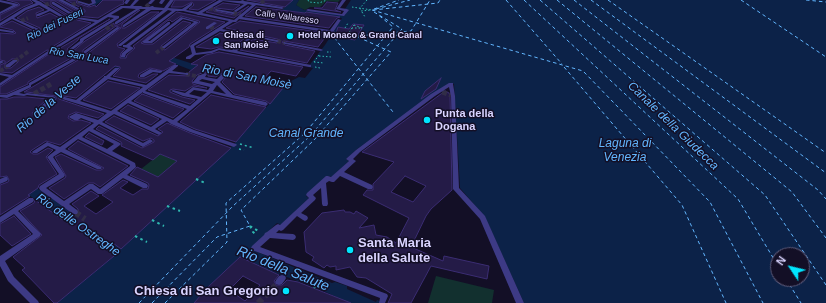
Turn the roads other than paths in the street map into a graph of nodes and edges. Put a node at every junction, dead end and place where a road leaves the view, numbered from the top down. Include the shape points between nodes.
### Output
1 (0, 0) edge
2 (33, 0) edge
3 (61, 0) edge
4 (94, 0) edge
5 (137, 0) edge
6 (172, 0) edge
7 (344, 0) edge
8 (221, 1) edge
9 (79, 2) dead end
10 (192, 2) edge
11 (244, 3) junction
12 (152, 4) edge
13 (43, 5) junction
14 (257, 5) junction
15 (346, 6) road end
16 (131, 7) junction
17 (144, 7) junction
18 (282, 8) dead end
19 (166, 9) junction
20 (50, 10) junction
21 (175, 10) junction
22 (183, 10) junction
23 (217, 10) tunnel mouth
24 (310, 10) dead end
25 (340, 10) junction
26 (82, 11) dead end
27 (0, 13) edge
28 (70, 13) tunnel mouth
29 (200, 13) junction
30 (38, 14) dead end
31 (108, 16) junction
32 (241, 16) junction
33 (12, 18) junction
34 (65, 18) tunnel mouth
35 (78, 18) tunnel mouth
36 (190, 19) junction
37 (340, 20) dead end
38 (99, 21) junction
39 (234, 21) junction
40 (169, 22) dead end
41 (215, 23) dead end
42 (0, 25) edge
43 (113, 25) tunnel mouth
44 (124, 26) dead end
45 (208, 28) dead end
46 (99, 29) junction
47 (218, 29) junction
48 (0, 30) edge
49 (38, 30) dead end
50 (13, 32) dead end
51 (252, 36) junction
52 (277, 41) tunnel mouth
53 (285, 43) tunnel mouth
54 (126, 47) junction
55 (164, 47) tunnel mouth
56 (56, 48) dead end
57 (70, 50) dead end
58 (322, 50) road end
59 (49, 52) dead end
60 (84, 52) dead end
61 (233, 52) junction
62 (194, 54) junction
63 (123, 56) dead end
64 (188, 58) dead end
65 (74, 60) dead end
66 (15, 61) tunnel mouth
67 (8, 66) tunnel mouth
68 (176, 66) dead end
69 (310, 66) road end
70 (117, 69) dead end
71 (164, 72) junction
72 (0, 74) edge
73 (186, 74) tunnel mouth
74 (11, 76) junction
75 (142, 76) dead end
76 (223, 76) dead end
77 (106, 77) junction
78 (218, 82) junction
79 (0, 85) edge
80 (212, 86) junction
81 (224, 89) junction
82 (146, 90) junction
83 (173, 91) dead end
84 (208, 92) junction
85 (14, 94) junction
86 (185, 94) junction
87 (0, 96) edge
88 (61, 97) dead end
89 (231, 97) junction
90 (202, 99) junction
91 (78, 101) junction
92 (128, 102) junction
93 (266, 104) dead end
94 (190, 108) junction
95 (113, 112) junction
96 (36, 113) dead end
97 (80, 116) dead end
98 (165, 120) junction
99 (96, 121) junction
100 (173, 123) junction
101 (89, 129) junction
102 (151, 129) junction
103 (159, 133) dead end
104 (78, 137) junction
105 (150, 141) dead end
106 (235, 146) road end
107 (61, 149) junction
108 (108, 151) junction
109 (35, 152) dead end
110 (99, 168) dead end
111 (340, 172) junction
112 (122, 175) junction
113 (323, 183) junction
114 (145, 186) dead end
115 (370, 187) dead end
116 (31, 200) dead end
117 (64, 204) junction
118 (326, 204) dead end
119 (14, 211) junction
120 (75, 212) tunnel mouth
121 (297, 213) junction
122 (304, 218) dead end
123 (0, 220) edge
124 (265, 236) junction
125 (293, 237) dead end
126 (0, 260) edge
127 (382, 302) dead end
128 (34, 303) edge
129 (520, 303) edge

1 - 27 street via 17,5
2 - 13 street
3 - 26 street
3 - 28 street via 52,3
4 - 9 street via 94,3 88,5
5 - 16 street
6 - 19 street
7 - 25 street
8 - 11 street
8 - 29 street
10 - 22 street
11 - 14 street
11 - 23 street via 234,12
12 - 17 street
12 - 19 street via 157,8
12 - 44 street via 144,14
13 - 20 street
13 - 33 street
14 - 18 street
14 - 32 street
15 - 25 street
16 - 17 street
16 - 31 street via 122,6
17 - 43 street
19 - 21 street
19 - 54 street via 120,45
20 - 30 street
20 - 34 street
21 - 22 street
21 - 54 street
22 - 29 street
24 - 25 street via 343,14
29 - 36 street
29 - 39 street
31 - 38 street
31 - 46 street via 118,18
32 - 37 street, Calle Vallaresso via 333,30
32 - 39 street
33 - 42 street
33 - 49 street
35 - 38 street
36 - 40 street via 181,19 150,42 144,42
36 - 55 street via 197,22
38 - 56 street
39 - 47 street
41 - 45 street
46 - 57 street
46 - 60 street via 116,29
47 - 51 street
47 - 62 street via 192,46
48 - 50 street
51 - 52 street
51 - 61 street
53 - 58 street
54 - 63 street via 132,48
59 - 74 street
61 - 62 street via 219,49
61 - 69 street
62 - 64 street
65 - 85 street
66 - 67 street
68 - 71 street
70 - 77 street
71 - 73 street
71 - 75 street via 152,70
71 - 82 street
72 - 74 street
74 - 79 street
76 - 78 street
77 - 82 street
77 - 91 street
78 - 80 street
78 - 80 street via 202,76 195,82
78 - 81 street
80 - 81 street
80 - 84 street
81 - 89 street
82 - 92 street
82 - 94 street
83 - 86 street
84 - 86 street via 193,88
84 - 89 street
84 - 90 street
85 - 87 street
85 - 96 street via 31,94 52,99
86 - 90 street
88 - 91 street
89 - 93 street
90 - 94 street
91 - 95 street
92 - 95 street
92 - 98 street
94 - 100 street
95 - 99 street
95 - 102 street
97 - 99 street
98 - 100 street
98 - 102 street
99 - 101 street
99 - 105 street via 143,145
100 - 106 street
101 - 104 street
101 - 108 street via 118,144
102 - 103 street
104 - 107 street
104 - 108 street
107 - 109 street via 47,144
107 - 110 street
107 - 117 street via 50,157 62,175 42,188
108 - 112 street via 133,164 133,167
111 - 113 street via 332,180 328,178
111 - 115 street
111 - 129 street via 353,161 349,159 358,151 448,92 456,189 483,218
112 - 114 street
112 - 117 street via 100,192 91,186
113 - 118 street
113 - 121 street via 309,195 313,198
116 - 119 street
117 - 120 street
119 - 123 street
119 - 126 street via 38,234
121 - 122 street
121 - 124 street via 281,228 278,227
124 - 125 street
124 - 127 street via 254,248 321,277 384,296
126 - 128 street via 11,279

